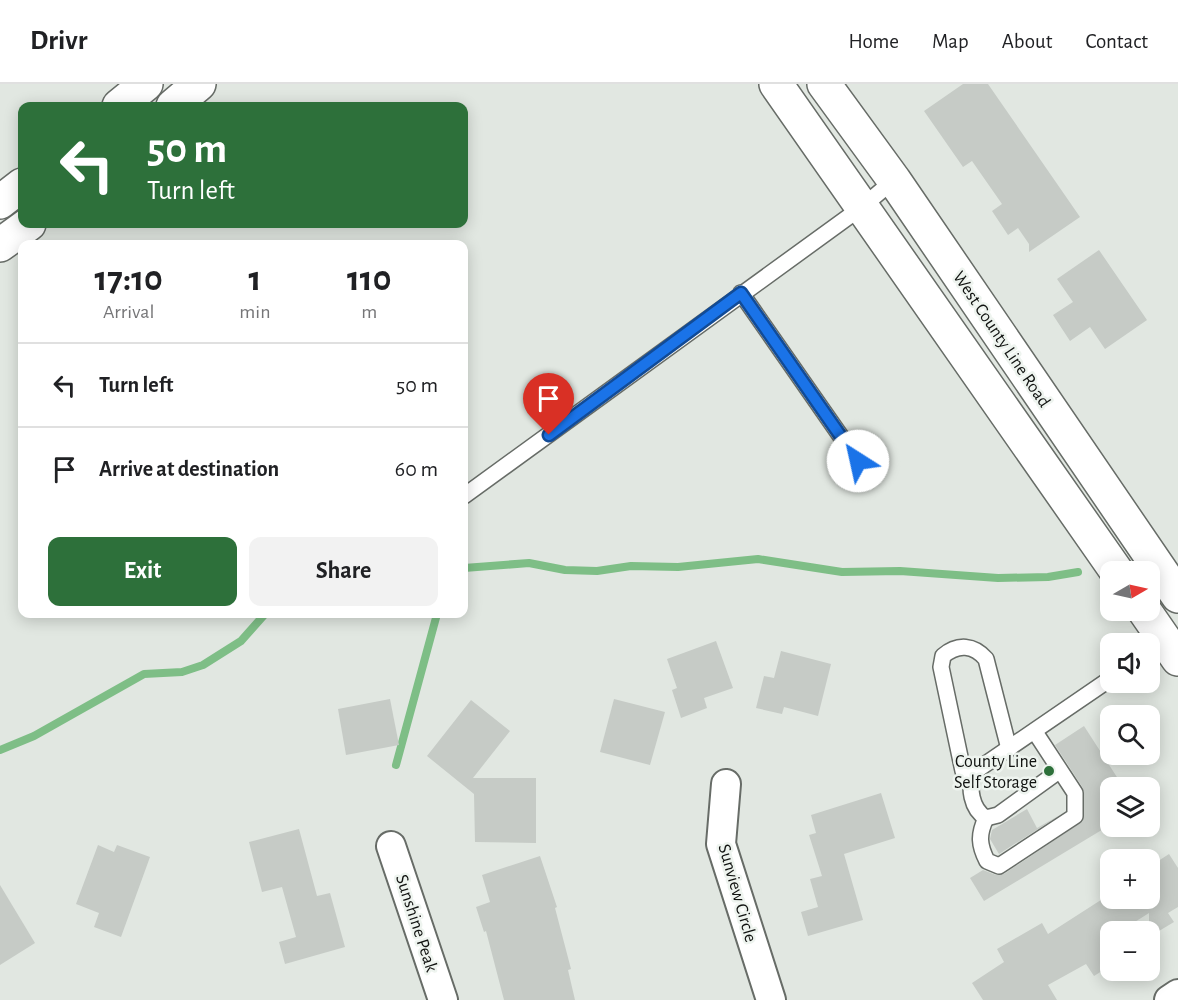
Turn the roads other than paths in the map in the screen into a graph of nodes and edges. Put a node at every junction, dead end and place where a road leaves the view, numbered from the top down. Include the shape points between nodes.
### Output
1 (146, 84) edge
2 (199, 84) edge
3 (776, 84) edge
4 (824, 84) edge
5 (124, 102) edge
6 (178, 102) edge
7 (894, 180) junction
8 (18, 188) edge
9 (0, 202) edge
10 (862, 207) junction
11 (23, 228) edge
12 (0, 245) edge
13 (741, 293) junction
14 (858, 461) dead end
15 (468, 493) edge
16 (1109, 561) edge
17 (1178, 596) edge
18 (1151, 621) edge
19 (1168, 646) edge
20 (1100, 686) edge
21 (1035, 732) junction
22 (1009, 749) junction
23 (1059, 771) junction
24 (974, 772) junction
25 (726, 784) dead end
26 (986, 818) junction
27 (392, 846) dead end
28 (1178, 994) edge
29 (443, 1000) edge
30 (771, 1000) edge
31 (1169, 1000) edge

1 - 5 main road
2 - 6 main road
3 - 10 main road
4 - 7 main road, West County Line Road
7 - 10 lane
7 - 17 main road, West County Line Road
8 - 9 main road
10 - 13 lane
10 - 16 main road
11 - 12 main road
13 - 14 lane
13 - 15 lane
18 - 19 main road
20 - 21 lane
21 - 22 lane
21 - 23 lane
22 - 24 lane
22 - 24 lane via 986,659 978,649 968,646 949,651 943,656 941,667 958,756 963,771
23 - 26 lane via 998,815
23 - 26 lane via 1075,793 1075,816 999,866 987,861 980,847
24 - 26 lane via 972,799 979,814
25 - 30 street, Sunview Circle via 721,844
27 - 29 street, Sunshine Peak
28 - 31 street

